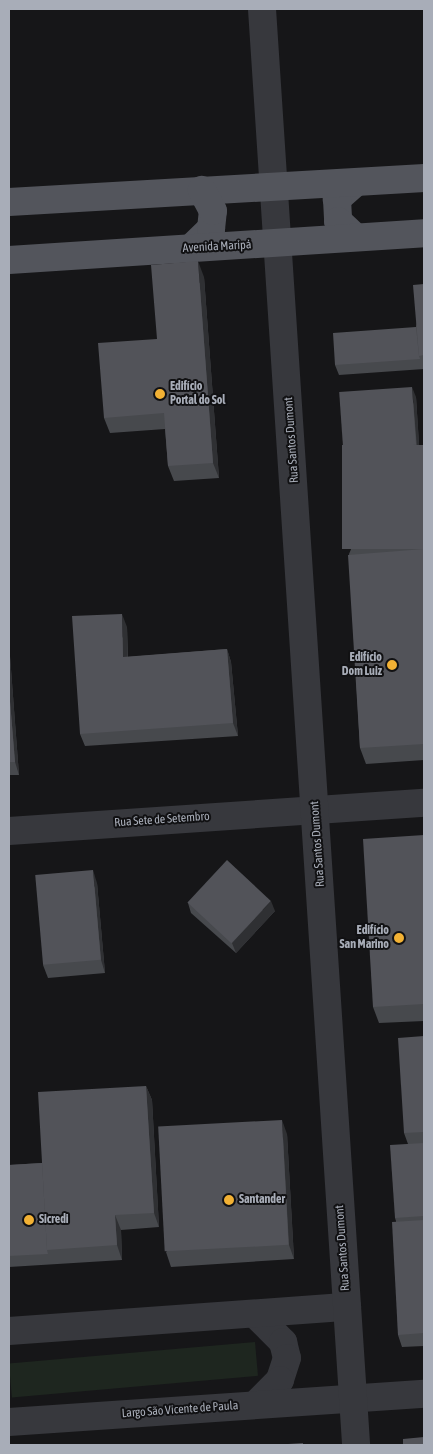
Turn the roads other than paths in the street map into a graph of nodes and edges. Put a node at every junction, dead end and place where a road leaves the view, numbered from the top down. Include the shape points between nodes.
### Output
1 (262, 9) edge
2 (424, 178) edge
3 (354, 184) junction
4 (274, 188) junction
5 (202, 190) junction
6 (9, 202) edge
7 (424, 233) edge
8 (355, 238) junction
9 (279, 243) junction
10 (191, 248) junction
11 (9, 260) edge
12 (424, 803) edge
13 (316, 810) junction
14 (9, 831) edge
15 (347, 1308) junction
16 (255, 1314) junction
17 (9, 1331) edge
18 (424, 1394) edge
19 (352, 1398) junction
20 (256, 1404) junction
21 (9, 1422) edge
22 (356, 1445) edge

1 - 4 street
2 - 3 main road
3 - 4 main road
3 - 8 main road via 337,199 338,221
4 - 5 main road
4 - 9 street, Rua Santos Dumont
5 - 6 main road
5 - 10 main road via 213,211 211,229
7 - 8 main road, Avenida Maripá
8 - 9 main road, Avenida Maripá
9 - 10 main road, Avenida Maripá
9 - 13 street, Rua Santos Dumont
10 - 11 main road, Avenida Maripá
12 - 13 street, Rua Sete de Setembro
13 - 14 street, Rua Sete de Setembro
13 - 15 street, Rua Santos Dumont
15 - 16 street
15 - 19 street, Rua Santos Dumont
16 - 17 street
16 - 20 street via 283,1342 287,1358 280,1380
18 - 19 street, Largo São Vicente de Paula
19 - 20 street, Largo São Vicente de Paula
19 - 22 street, Rua Santos Dumont
20 - 21 street, Largo São Vicente de Paula

